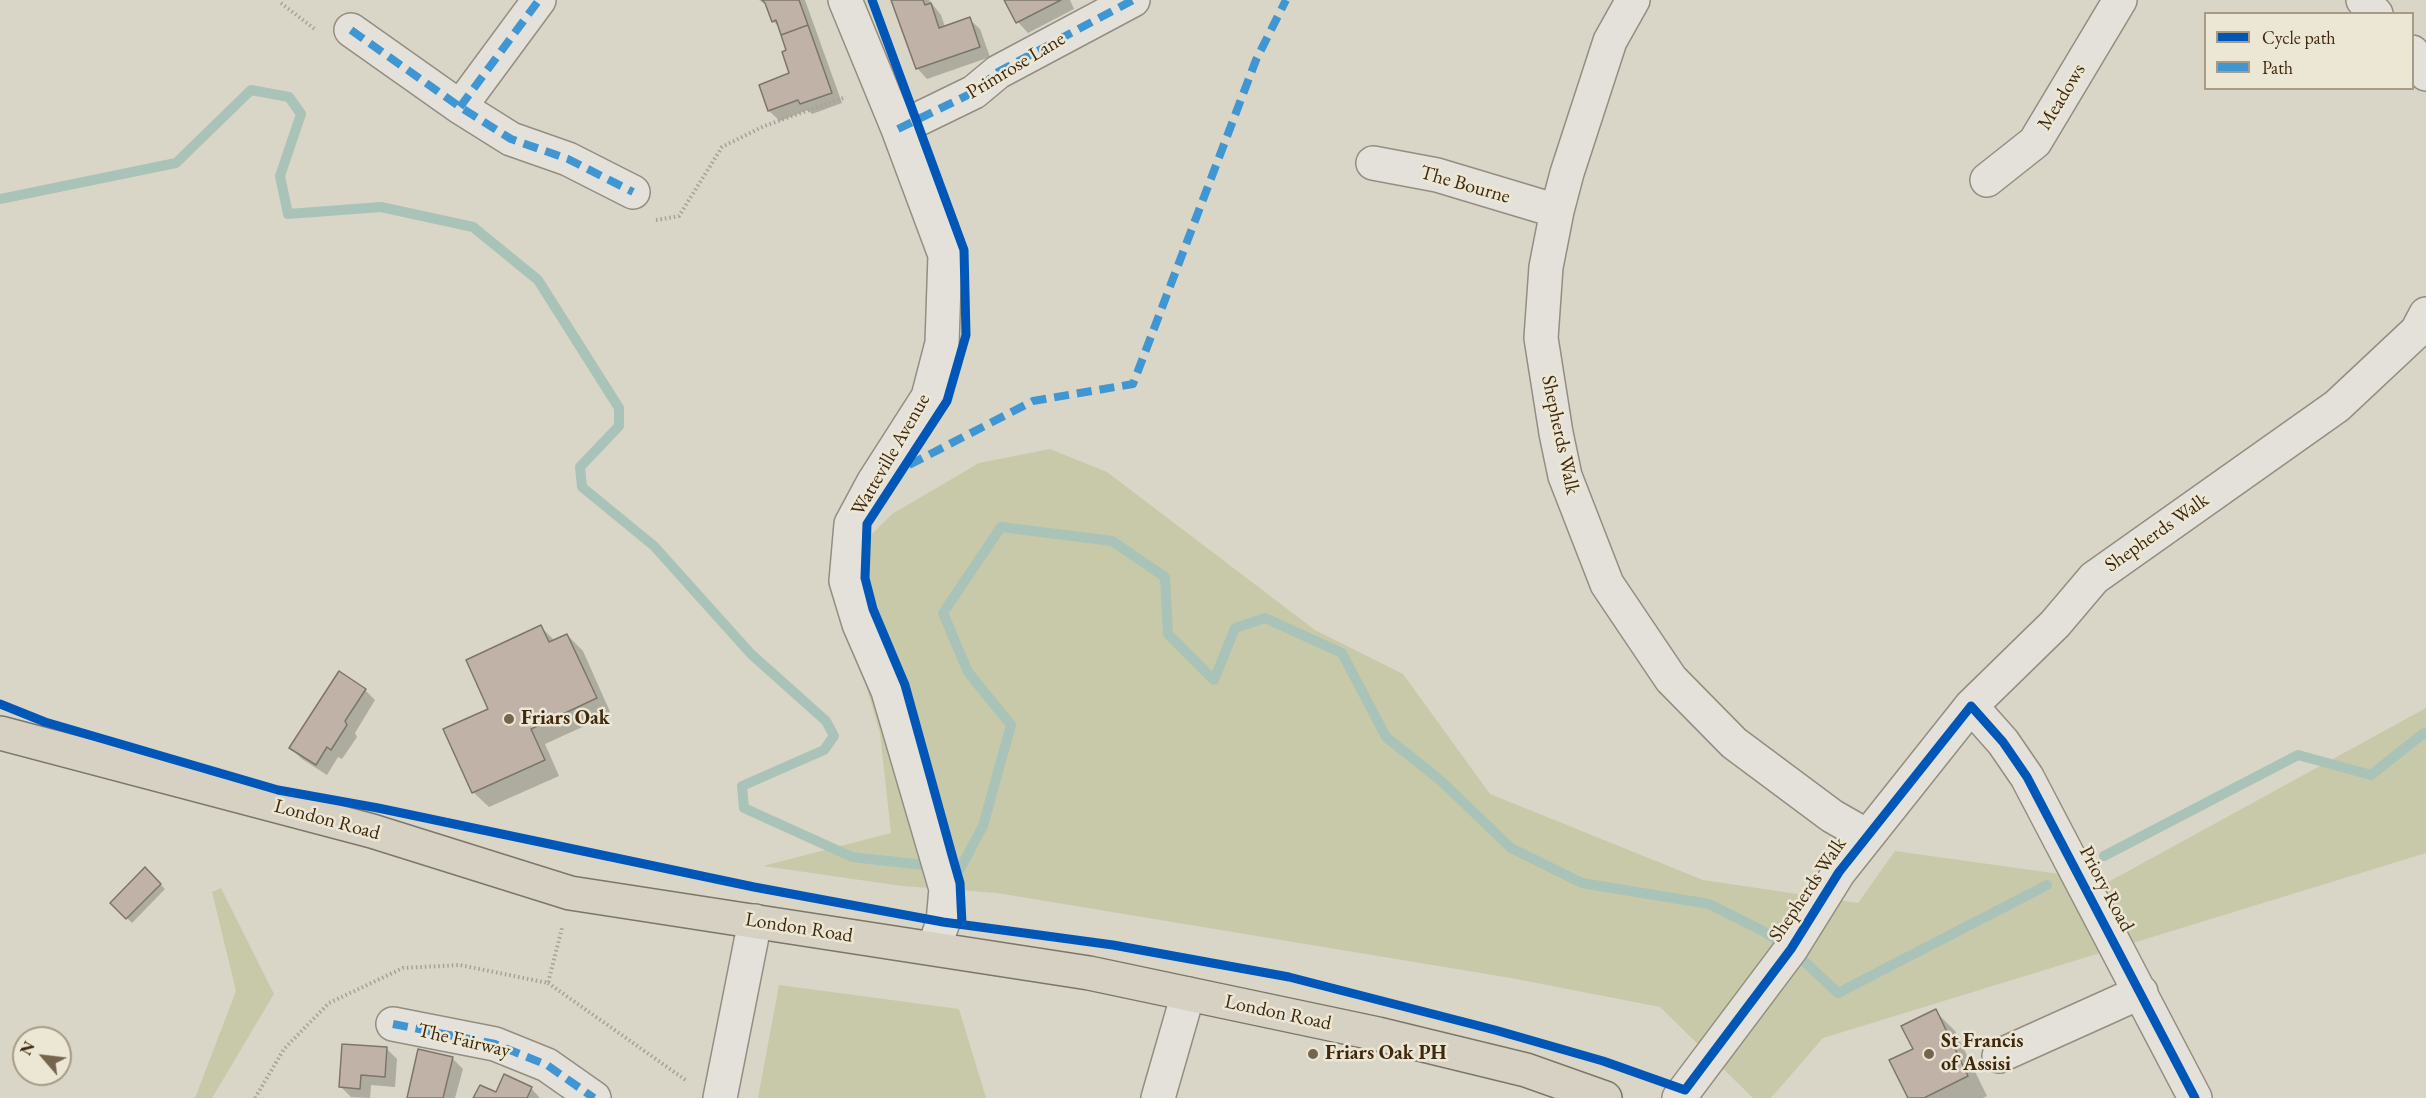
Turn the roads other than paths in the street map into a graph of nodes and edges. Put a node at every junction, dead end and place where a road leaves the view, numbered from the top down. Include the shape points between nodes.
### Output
1 (539, 0) edge
2 (846, 0) edge
3 (1133, 0) edge
4 (1633, 0) edge
5 (2120, 0) edge
6 (2363, 0) edge
7 (2374, 12) edge
8 (351, 30) dead end
9 (2414, 55) edge
10 (2426, 74) edge
11 (460, 107) junction
12 (898, 129) junction
13 (1372, 162) dead end
14 (1987, 180) dead end
15 (633, 192) dead end
16 (1557, 211) junction
17 (2426, 314) edge
18 (1971, 706) junction
19 (0, 733) edge
20 (1867, 836) junction
21 (755, 921) junction
22 (934, 948) junction
23 (2141, 992) junction
24 (1188, 994) junction
25 (393, 1024) dead end
26 (1999, 1056) dead end
27 (706, 1091) edge
28 (594, 1098) edge
29 (1158, 1098) edge
30 (1605, 1098) edge
31 (1679, 1098) edge
32 (2195, 1098) edge

1 - 11 street
2 - 12 street, Watteville Avenue
3 - 12 street, Primrose Lane via 998,72 974,92
4 - 16 street, Shepherds Walk via 1610,41
5 - 14 street, Meadows via 2036,142
6 - 7 street
8 - 11 street
9 - 10 street
11 - 15 street via 512,139 568,159
12 - 22 street, Watteville Avenue via 945,255 942,343 928,397 851,524 846,581 859,624 888,690 946,889 943,921
13 - 16 street, The Bourne via 1437,175
16 - 20 street, Shepherds Walk via 1546,267 1541,338 1565,476 1607,584 1671,679 1734,743 1832,816
17 - 18 street, Shepherds Walk via 2417,331 2337,406 2094,578 2055,624
18 - 20 street, Shepherds Walk
18 - 23 street, Priory Road via 2027,777
19 - 21 main road, London Road via 372,831 570,893
20 - 31 street, Shepherds Walk via 1839,872 1791,949
21 - 22 main road, London Road
21 - 27 street
22 - 24 main road, London Road via 1089,973
23 - 26 street
23 - 32 street, Priory Road
24 - 29 street
24 - 30 main road, London Road via 1526,1070
25 - 28 street, The Fairway via 495,1044 547,1065

